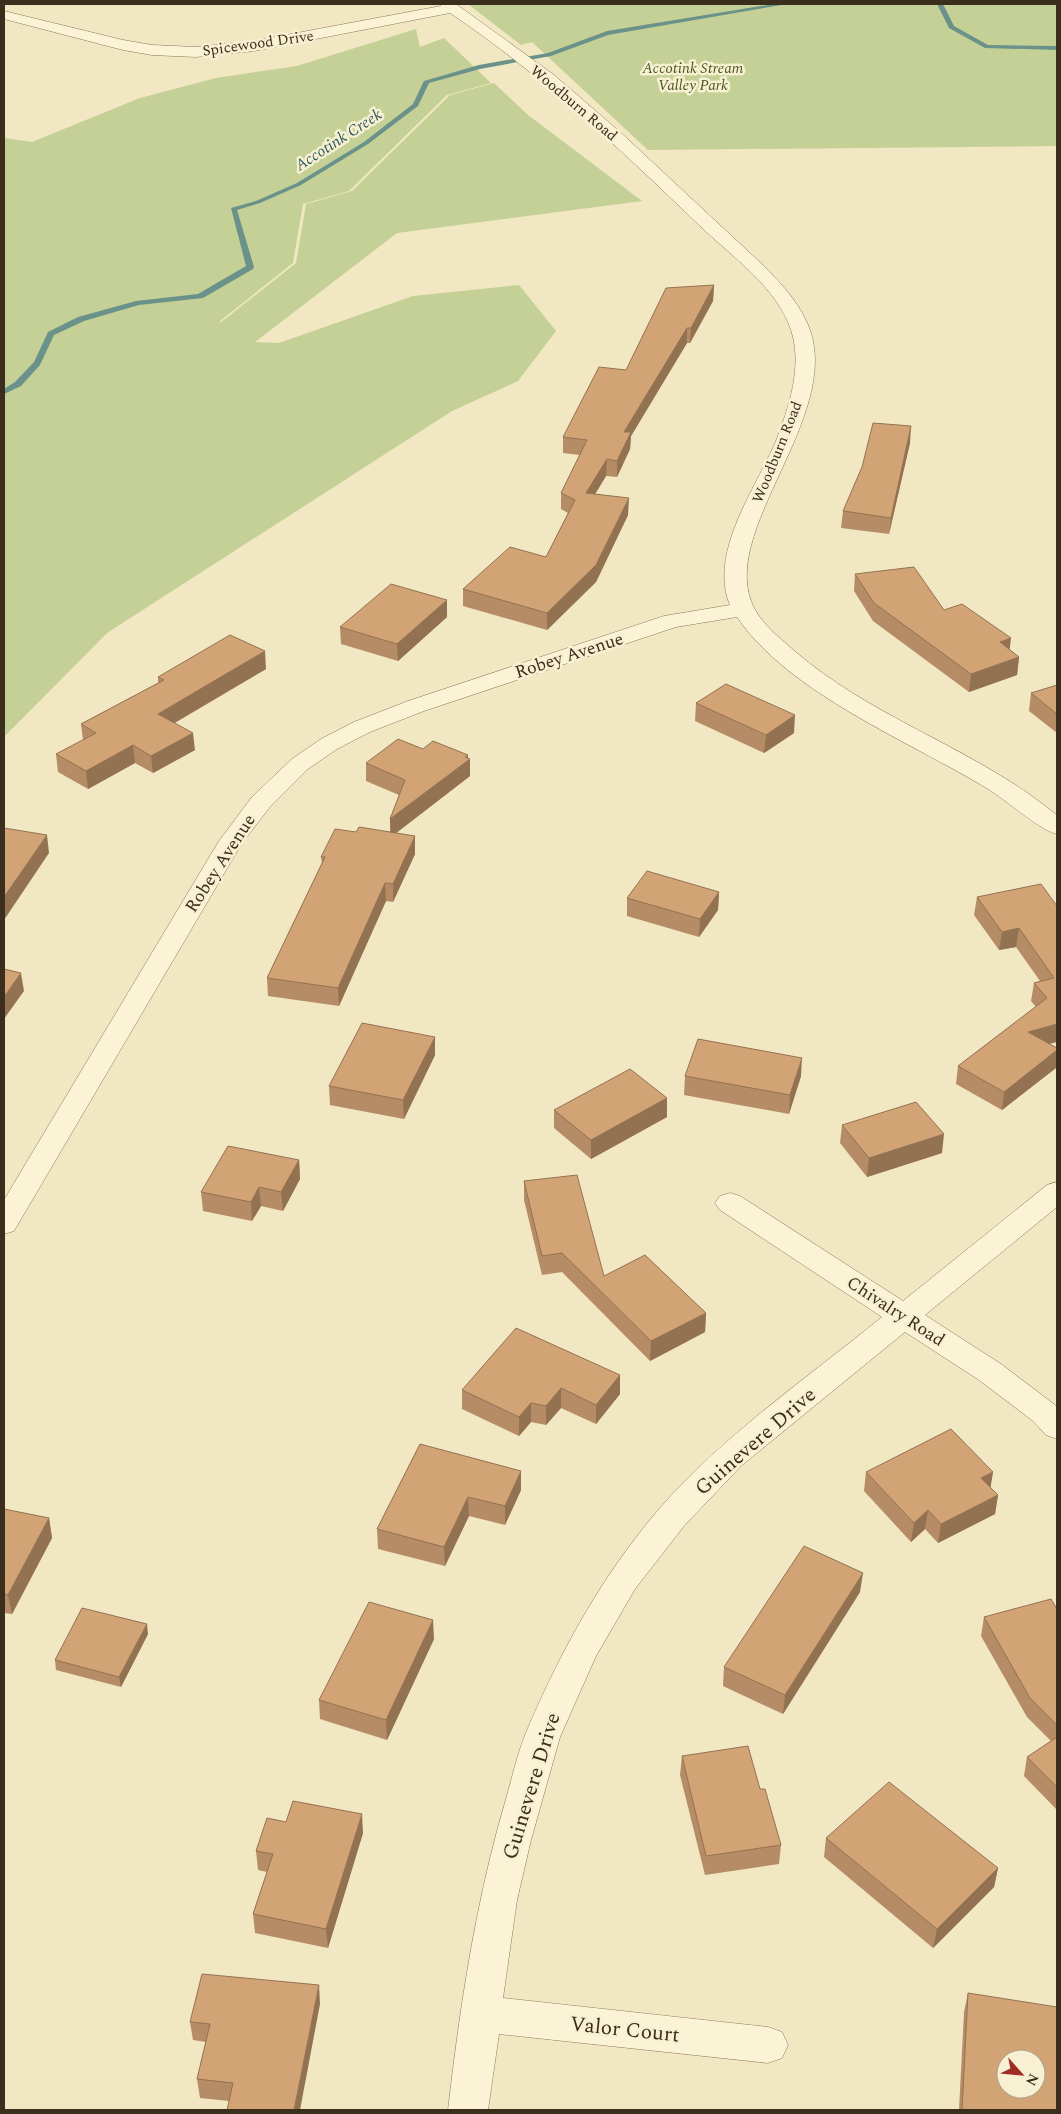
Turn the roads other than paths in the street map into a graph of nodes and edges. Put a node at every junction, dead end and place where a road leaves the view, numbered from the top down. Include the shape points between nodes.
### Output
1 (450, 6) edge
2 (4, 15) edge
3 (743, 609) junction
4 (1057, 827) edge
5 (1057, 1192) edge
6 (730, 1204) dead end
7 (4, 1224) edge
8 (903, 1316) junction
9 (1057, 1426) edge
10 (482, 2014) junction
11 (768, 2045) dead end
12 (468, 2110) edge

1 - 2 street, Spicewood Drive via 254,46 196,52 159,51 123,45
1 - 3 street, Woodburn Road via 477,23 650,168 787,303 799,323 806,358 804,380 791,424 741,543 734,574 736,592
3 - 4 street, Woodburn Road via 756,628 817,679 923,744 1017,796
3 - 7 street, Robey Avenue via 672,621 416,706 362,727 300,764 261,802 231,841
5 - 8 street, Guinevere Drive
6 - 8 street, Chivalry Road
8 - 9 street, Chivalry Road via 990,1372
8 - 10 street, Guinevere Drive via 730,1457 678,1510 623,1580 581,1650 542,1737 498,1900
10 - 11 street, Valor Court
10 - 12 street, Guinevere Drive

